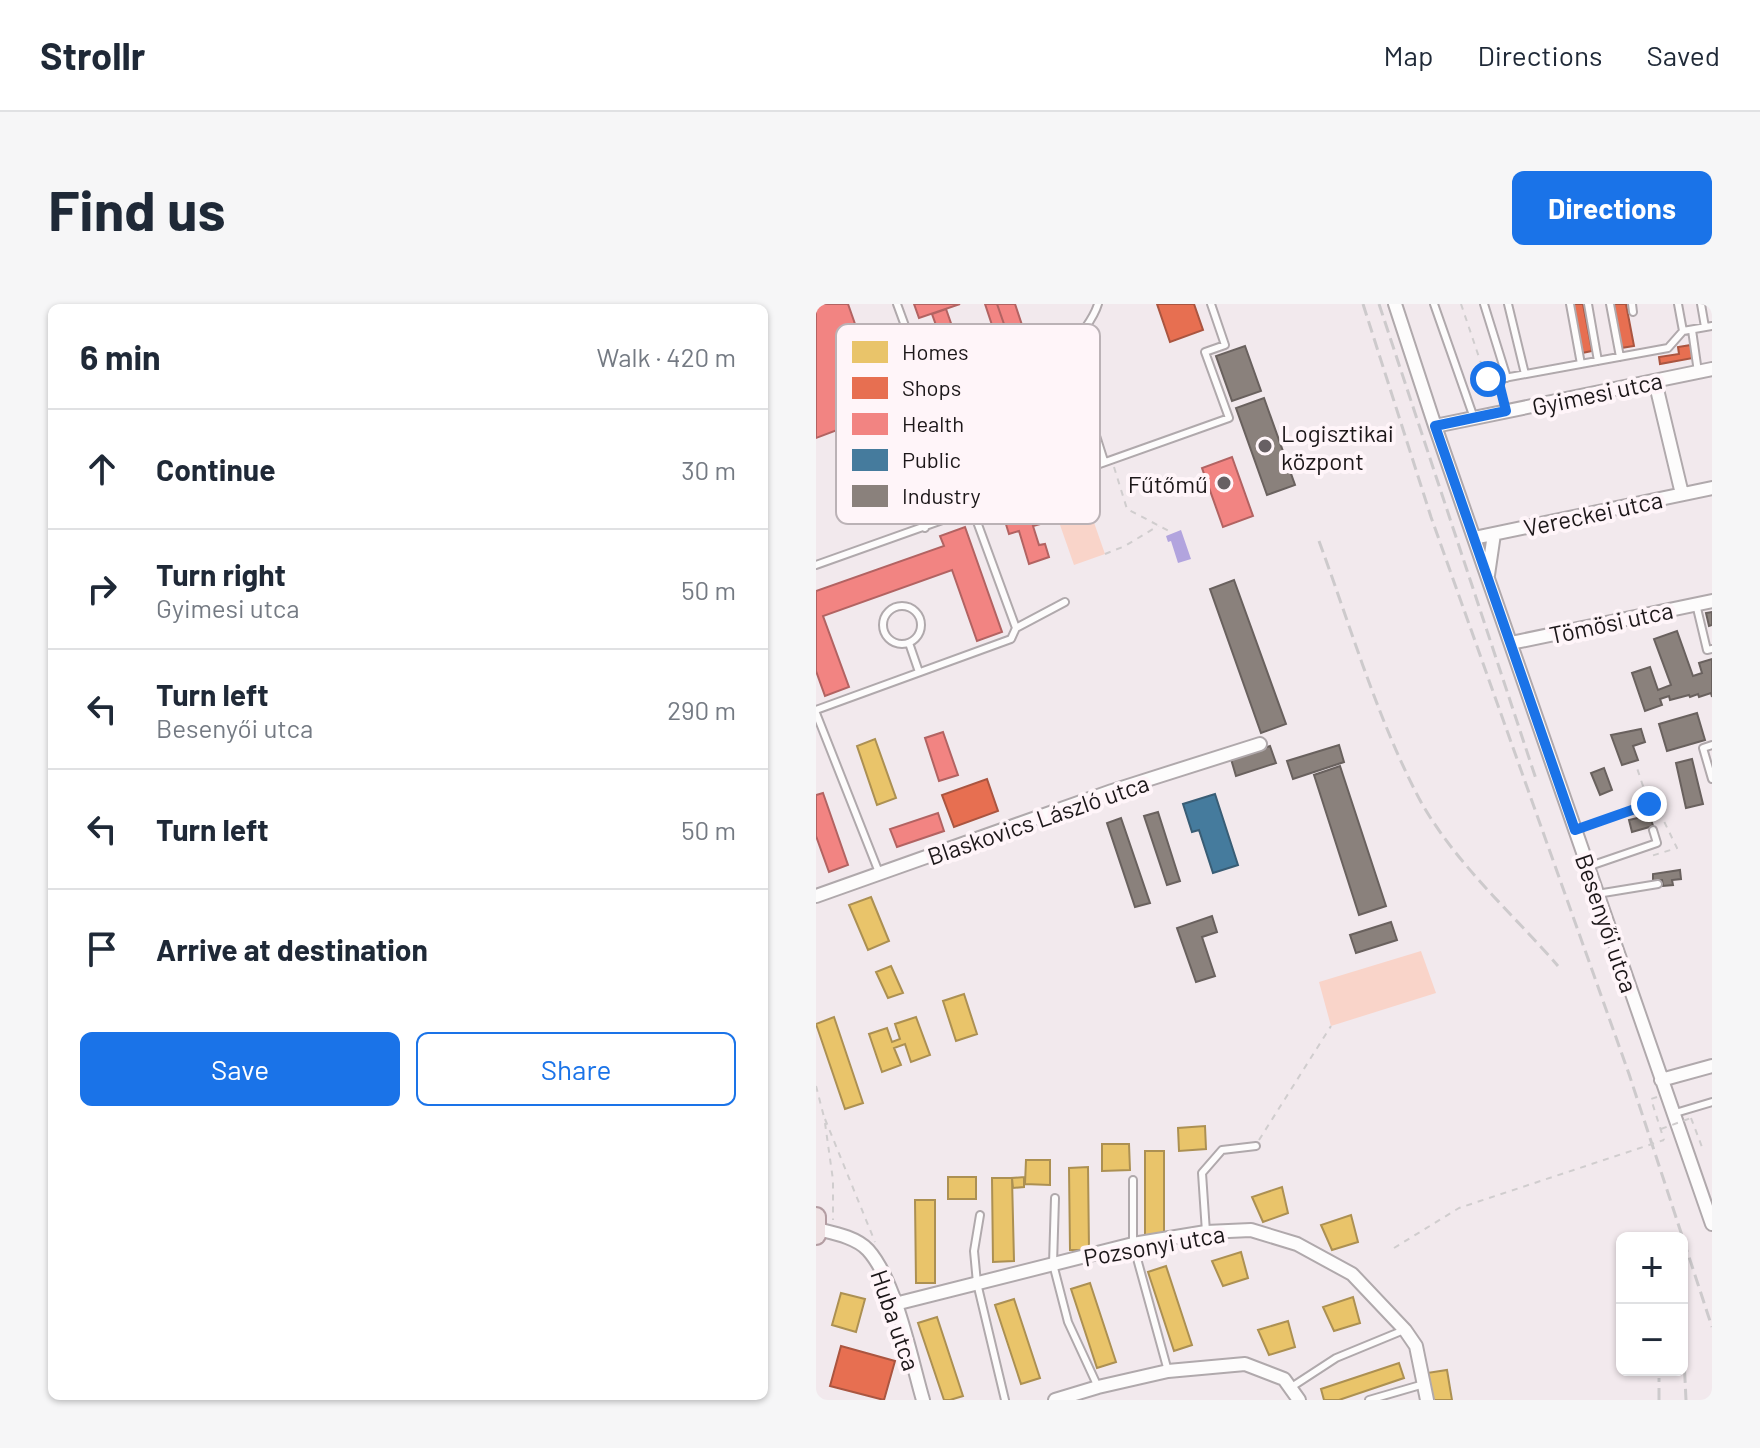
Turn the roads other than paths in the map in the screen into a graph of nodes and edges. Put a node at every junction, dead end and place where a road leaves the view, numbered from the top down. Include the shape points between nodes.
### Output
1 (897, 304) edge
2 (1098, 304) edge
3 (1211, 304) edge
4 (1395, 304) edge
5 (1434, 304) edge
6 (1484, 304) edge
7 (1508, 304) edge
8 (1570, 304) edge
9 (1588, 304) edge
10 (1610, 304) edge
11 (1678, 304) edge
12 (1701, 304) edge
13 (904, 324) edge
14 (1088, 324) edge
15 (1708, 327) edge
16 (1692, 330) junction
17 (1683, 331) junction
18 (1620, 357) junction
19 (1598, 361) junction
20 (1581, 364) junction
21 (1712, 369) edge
22 (1698, 372) junction
23 (1525, 374) junction
24 (1507, 378) junction
25 (1495, 380) road end
26 (1655, 381) junction
27 (1474, 418) junction
28 (1435, 426) junction
29 (1100, 438) edge
30 (1108, 460) junction
31 (1100, 463) edge
32 (1712, 488) edge
33 (1682, 494) junction
34 (924, 524) edge
35 (936, 524) edge
36 (978, 524) edge
37 (925, 528) junction
38 (1494, 534) junction
39 (1474, 538) junction
40 (816, 565) edge
41 (1488, 578) junction
42 (1712, 601) edge
43 (1065, 602) dead end
44 (1696, 604) junction
45 (1016, 628) junction
46 (909, 643) junction
47 (1511, 643) junction
48 (1712, 649) edge
49 (919, 672) junction
50 (816, 711) edge
51 (1260, 744) dead end
52 (1712, 745) edge
53 (1712, 779) edge
54 (1653, 830) dead end
55 (1587, 867) junction
56 (880, 875) junction
57 (1658, 884) dead end
58 (1597, 894) junction
59 (816, 896) edge
60 (1712, 1066) edge
61 (1661, 1080) junction
62 (1712, 1102) edge
63 (1672, 1114) junction
64 (1256, 1146) road end
65 (1133, 1180) dead end
66 (1055, 1198) dead end
67 (980, 1215) dead end
68 (816, 1217) edge
69 (1712, 1224) edge
70 (1206, 1232) junction
71 (822, 1233) edge
72 (1133, 1244) junction
73 (1053, 1264) junction
74 (977, 1283) junction
75 (895, 1304) junction
76 (1405, 1330) junction
77 (1168, 1371) junction
78 (1424, 1384) junction
79 (1098, 1387) junction
80 (1290, 1388) junction
81 (923, 1400) edge
82 (1005, 1400) edge
83 (1055, 1400) edge
84 (1299, 1400) edge
85 (1369, 1400) edge
86 (1427, 1400) edge

1 - 13 lane
2 - 14 lane
3 - 30 lane via 1225,345 1205,352 1229,418
4 - 28 street, Besenyői utca
5 - 27 lane
6 - 24 lane
7 - 23 lane
8 - 20 lane
9 - 19 lane
10 - 18 lane
11 - 17 lane
12 - 15 lane
15 - 16 lane
16 - 17 lane
16 - 22 lane
17 - 18 lane via 1668,348
18 - 19 lane
19 - 20 lane
20 - 23 lane
21 - 22 street, Gyimesi utca
22 - 26 street, Gyimesi utca
23 - 24 lane
24 - 25 lane
26 - 27 street, Gyimesi utca
26 - 33 street
27 - 28 street, Gyimesi utca
28 - 39 street, Besenyői utca
29 - 30 lane
30 - 31 lane
32 - 33 street, Vereckei utca
33 - 38 street, Vereckei utca
34 - 37 lane
35 - 37 lane
36 - 45 lane
37 - 40 lane
38 - 39 street, Vereckei utca
38 - 41 street
39 - 41 street, Besenyői utca
41 - 47 street, Besenyői utca
42 - 44 street, Tömösi utca
43 - 45 lane
44 - 47 street, Tömösi utca
44 - 48 lane via 1707,650
45 - 49 lane via 1011,639
46 - 46 lane via 921,628 919,615 909,607 895,607 886,614 884,632 897,643
46 - 49 lane
47 - 55 street, Besenyői utca
49 - 50 lane
50 - 56 lane
51 - 56 street, Blaskovics László utca
52 - 53 lane via 1703,748
54 - 55 lane via 1657,843
55 - 58 street, Besenyői utca
56 - 59 street, Blaskovics László utca
57 - 58 lane
58 - 61 street, Besenyői utca
60 - 61 street
61 - 63 street, Besenyői utca
62 - 63 lane
63 - 69 street, Besenyői utca
64 - 70 lane via 1222,1150 1202,1173
65 - 72 lane
66 - 73 lane
67 - 74 lane via 974,1251
68 - 71 main road
70 - 72 street, Pozsonyi utca
70 - 76 street, Pozsonyi utca via 1251,1230 1297,1244 1352,1274
71 - 75 street, Huba utca via 866,1247
72 - 73 street, Pozsonyi utca
72 - 77 lane
73 - 74 street, Pozsonyi utca
73 - 79 lane via 1068,1322
74 - 75 street, Pozsonyi utca
74 - 82 lane
75 - 81 street, Huba utca
76 - 78 street, Pozsonyi utca via 1416,1346
76 - 80 lane via 1336,1358
77 - 79 street
77 - 80 street via 1245,1364 1284,1379
78 - 85 lane
78 - 86 street, Pozsonyi utca
79 - 83 street
80 - 84 street

